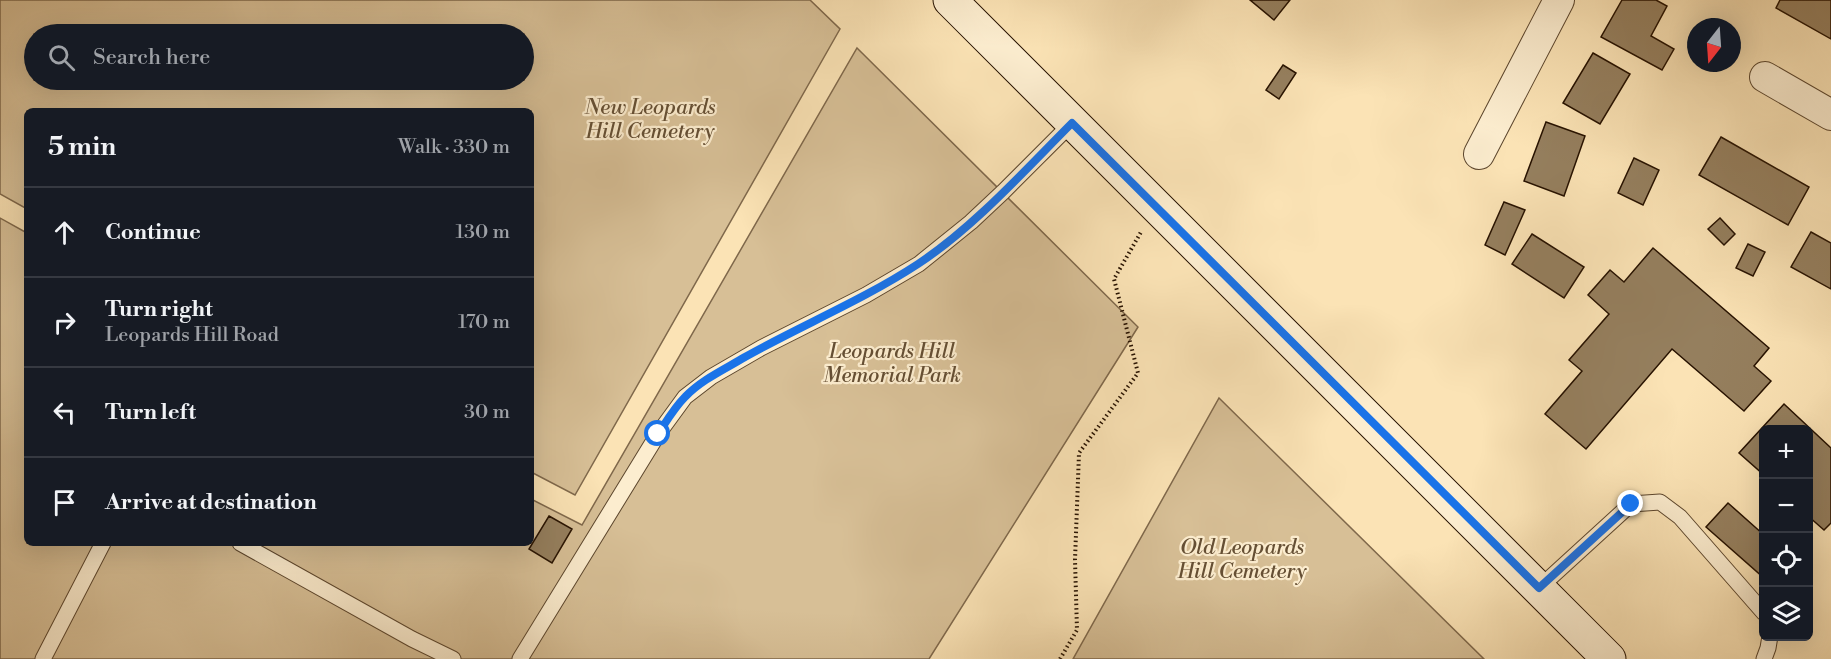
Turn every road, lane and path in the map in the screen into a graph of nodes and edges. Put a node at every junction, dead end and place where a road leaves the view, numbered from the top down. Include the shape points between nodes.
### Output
1 (950, 0) edge
2 (1559, 0) edge
3 (1765, 77) dead end
4 (1831, 115) edge
5 (1072, 123) junction
6 (1479, 154) dead end
7 (1156, 206) junction
8 (102, 546) edge
9 (245, 546) edge
10 (1539, 588) junction
11 (1759, 607) edge
12 (1769, 641) edge
13 (43, 659) edge
14 (453, 659) edge
15 (519, 659) edge
16 (1060, 659) edge
17 (1608, 659) edge
18 (1764, 659) edge

1 - 5 main road
2 - 6 street
3 - 4 street
5 - 7 main road
5 - 15 lane via 1004,192 919,264 741,359 685,397 658,434
7 - 10 main road
7 - 16 path via 1114,279 1137,373 1079,453 1077,630
8 - 13 lane
9 - 14 lane
10 - 11 lane via 1631,504 1660,502 1680,517
10 - 17 main road
12 - 18 lane

